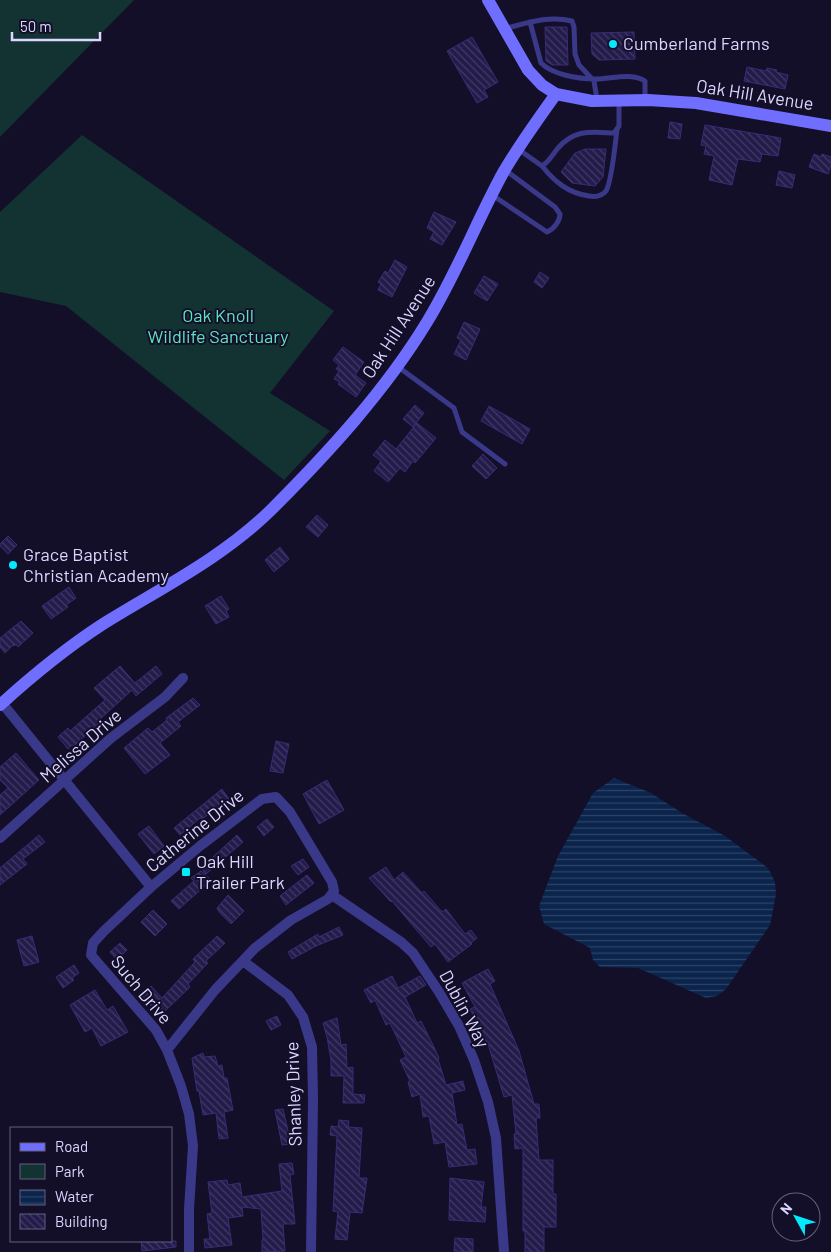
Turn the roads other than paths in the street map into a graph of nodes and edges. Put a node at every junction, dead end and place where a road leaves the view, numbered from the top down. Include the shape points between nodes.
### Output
1 (488, 0) edge
2 (530, 22) junction
3 (504, 29) junction
4 (593, 79) junction
5 (556, 94) junction
6 (645, 100) junction
7 (598, 101) junction
8 (619, 101) junction
9 (831, 126) edge
10 (617, 130) junction
11 (518, 148) junction
12 (542, 166) junction
13 (505, 170) junction
14 (492, 195) junction
15 (397, 366) junction
16 (505, 464) dead end
17 (183, 678) dead end
18 (1, 704) edge
19 (65, 781) junction
20 (0, 838) edge
21 (151, 887) junction
22 (332, 895) junction
23 (91, 955) joint
24 (243, 961) junction
25 (167, 1050) junction
26 (189, 1252) edge
27 (311, 1252) edge
28 (504, 1252) edge

1 - 3 main road
2 - 3 lane
2 - 4 lane via 541,63 546,68
2 - 4 lane via 559,18 572,21 574,54
3 - 5 main road via 528,70
4 - 6 lane via 637,77 645,81
4 - 7 lane
5 - 7 main road, Oak Hill Avenue
5 - 11 main road, Oak Hill Avenue
6 - 8 main road, Oak Hill Avenue
6 - 9 main road, Oak Hill Avenue via 696,103
7 - 8 main road, Oak Hill Avenue
8 - 10 lane
10 - 12 lane via 578,133 558,147
10 - 12 lane via 609,183 601,195 594,197 567,190
11 - 12 lane
11 - 13 main road, Oak Hill Avenue
13 - 14 main road, Oak Hill Avenue
13 - 14 lane via 555,207 560,218 547,232
14 - 15 main road, Oak Hill Avenue via 428,322
15 - 16 lane via 454,408 462,432
15 - 18 main road, Oak Hill Avenue via 367,406 297,483 232,544 103,624 30,678
17 - 19 street, Melissa Drive via 165,698 112,738
18 - 19 street
19 - 20 street, Melissa Drive
19 - 21 street
21 - 22 street, Catherine Drive via 262,799 276,797 290,812 332,882
21 - 23 street, Catherine Drive via 93,943
22 - 24 street via 291,920
22 - 28 street, Dublin Way via 402,942 413,953 458,1026 474,1060 496,1138
23 - 25 street, Such Drive via 156,1030
24 - 25 street
24 - 27 street, Shanley Drive via 288,995 303,1017 312,1047
25 - 26 street, Such Drive via 189,1114 193,1146

